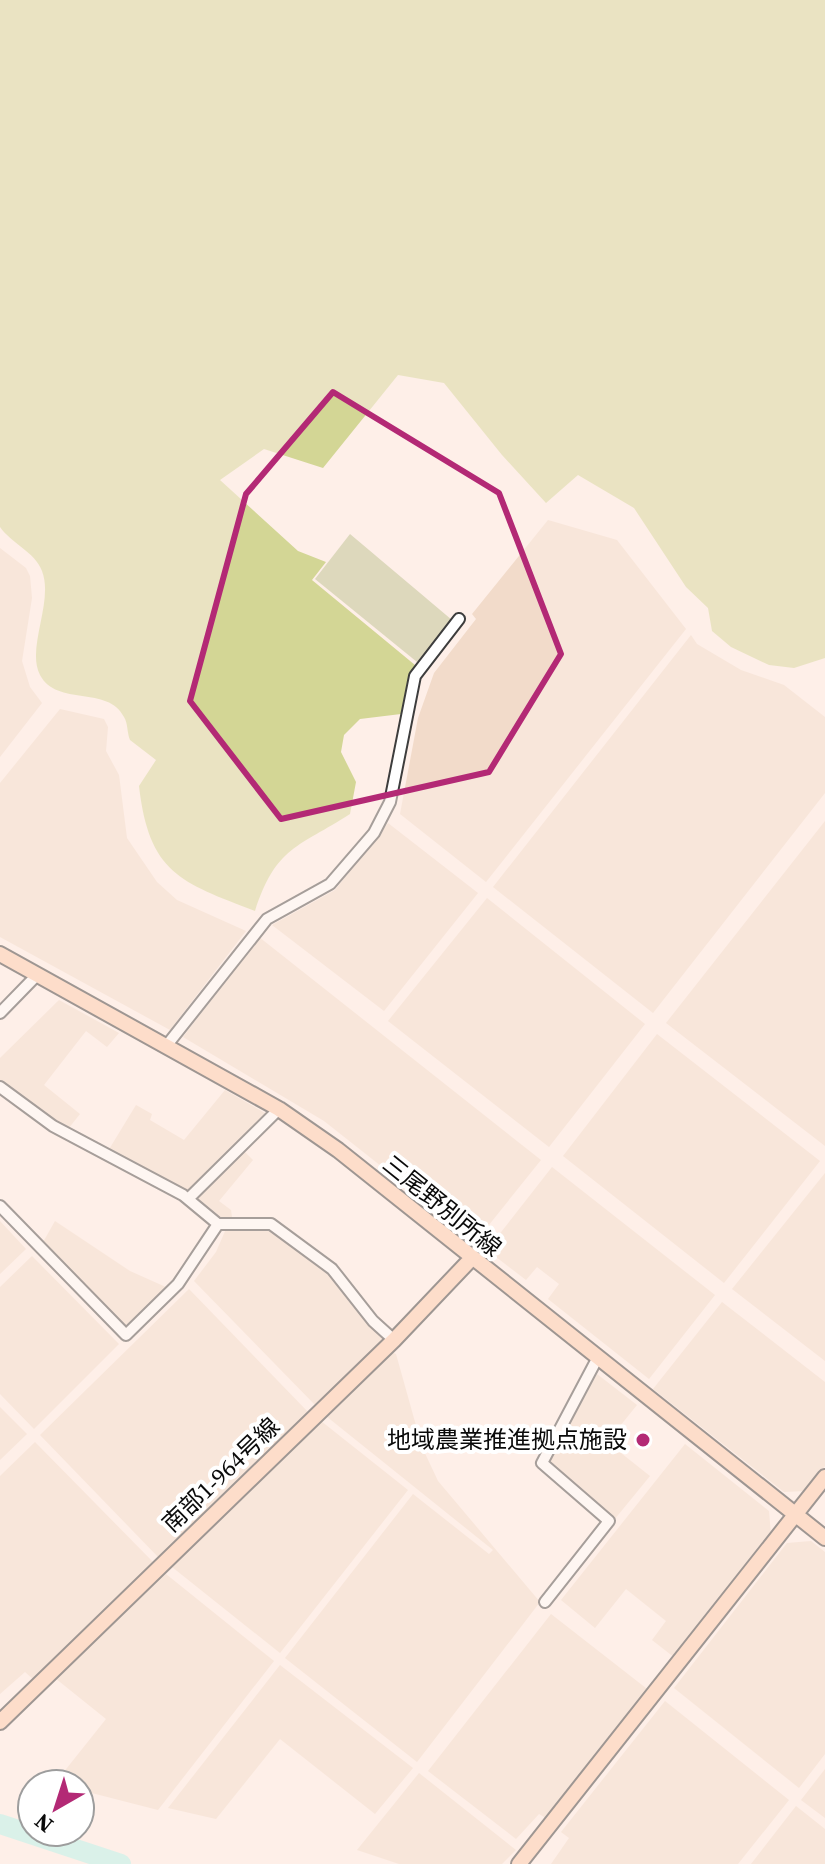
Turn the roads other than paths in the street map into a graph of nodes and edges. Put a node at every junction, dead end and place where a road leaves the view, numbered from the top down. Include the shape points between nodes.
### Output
1 (459, 619) dead end
2 (0, 954) edge
3 (37, 975) junction
4 (0, 1013) edge
5 (167, 1045) junction
6 (0, 1087) edge
7 (279, 1109) junction
8 (188, 1199) junction
9 (0, 1206) edge
10 (218, 1224) junction
11 (471, 1259) junction
12 (394, 1340) junction
13 (597, 1359) junction
14 (825, 1477) edge
15 (795, 1515) junction
16 (825, 1538) edge
17 (545, 1602) dead end
18 (0, 1722) edge
19 (519, 1864) edge

1 - 5 street via 415,676 390,802 374,833 330,884 258,928
2 - 3 street, 三尾野別所線
3 - 4 street
3 - 5 street, 三尾野別所線
5 - 7 street, 三尾野別所線
6 - 8 street via 53,1126
7 - 8 street
7 - 11 street, 三尾野別所線 via 338,1150
8 - 10 street
9 - 10 street via 126,1335 178,1284
10 - 12 street via 271,1224 332,1269
11 - 12 street, 南部1-964号線
11 - 13 street, 三尾野別所線
12 - 18 street, 南部1-964号線
13 - 15 street, 三尾野別所線
13 - 17 street via 542,1463 609,1521
14 - 15 street
15 - 16 street, 三尾野別所線
15 - 19 street

